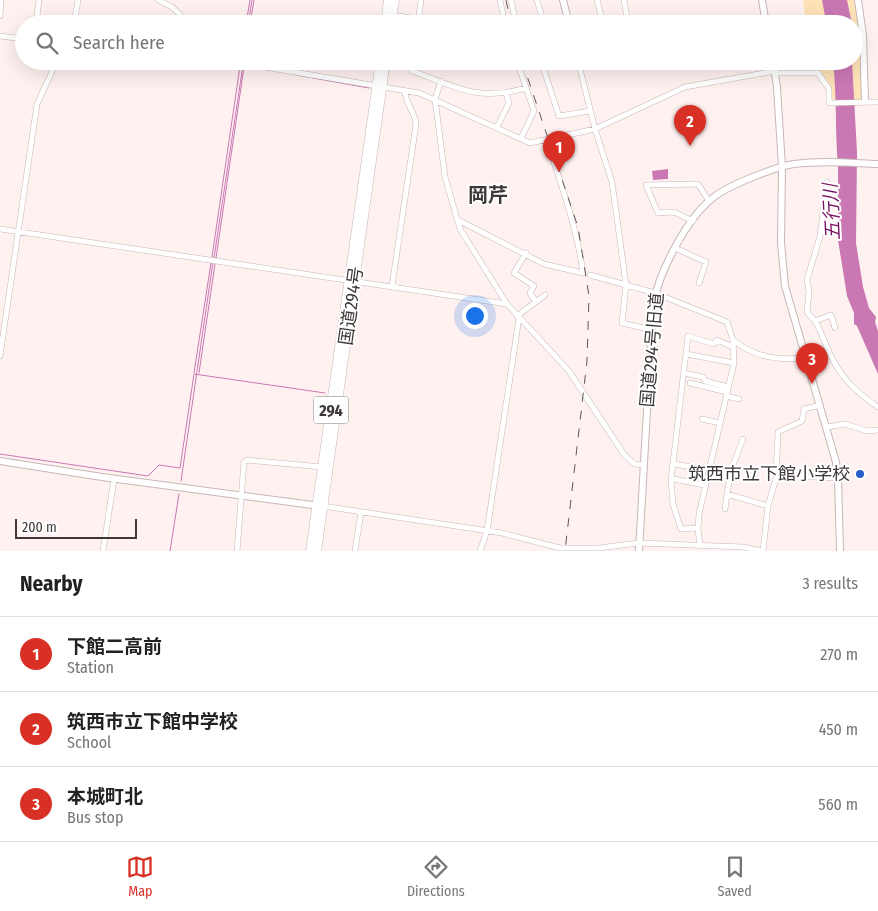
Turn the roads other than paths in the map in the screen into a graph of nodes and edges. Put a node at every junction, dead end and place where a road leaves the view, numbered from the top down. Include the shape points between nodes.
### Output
1 (2, 0) edge
2 (39, 0) edge
3 (78, 0) edge
4 (158, 0) edge
5 (388, 0) edge
6 (394, 0) edge
7 (421, 0) edge
8 (500, 0) edge
9 (511, 0) edge
10 (537, 0) edge
11 (563, 0) edge
12 (597, 0) edge
13 (624, 0) edge
14 (762, 0) edge
15 (858, 0) edge
16 (37, 15) edge
17 (76, 15) edge
18 (180, 15) edge
19 (386, 15) edge
20 (392, 15) edge
21 (419, 15) edge
22 (503, 15) edge
23 (514, 15) edge
24 (541, 15) edge
25 (567, 15) edge
26 (601, 15) edge
27 (626, 15) edge
28 (764, 15) edge
29 (860, 15) edge
30 (0, 16) edge
31 (863, 35) edge
32 (0, 36) edge
33 (15, 38) edge
34 (53, 70) edge
35 (280, 70) edge
36 (380, 70) edge
37 (384, 70) edge
38 (412, 70) edge
39 (520, 70) edge
40 (544, 70) edge
41 (580, 70) edge
42 (863, 70) edge
43 (863, 70) edge
44 (775, 72) junction
45 (442, 81) junction
46 (379, 87) junction
47 (526, 88) junction
48 (405, 91) junction
49 (506, 93) junction
50 (435, 99) junction
51 (863, 102) junction
52 (878, 102) edge
53 (590, 111) junction
54 (497, 127) junction
55 (595, 129) junction
56 (521, 138) junction
57 (546, 141) junction
58 (878, 164) edge
59 (782, 167) junction
60 (827, 182) dead end
61 (709, 200) junction
62 (457, 219) junction
63 (693, 221) junction
64 (0, 229) edge
65 (19, 232) junction
66 (676, 248) junction
67 (526, 253) junction
68 (590, 275) dead end
69 (352, 281) junction
70 (699, 283) dead end
71 (626, 285) junction
72 (392, 286) junction
73 (655, 293) junction
74 (545, 295) dead end
75 (536, 302) junction
76 (508, 304) junction
77 (518, 317) junction
78 (815, 320) junction
79 (835, 328) dead end
80 (652, 330) junction
81 (733, 344) junction
82 (686, 354) junction
83 (0, 356) edge
84 (802, 358) dead end
85 (734, 364) junction
86 (684, 373) junction
87 (690, 383) dead end
88 (726, 391) junction
89 (720, 398) dead end
90 (739, 399) dead end
91 (817, 406) dead end
92 (878, 408) edge
93 (702, 419) dead end
94 (720, 423) junction
95 (827, 427) junction
96 (878, 430) edge
97 (742, 439) dead end
98 (0, 461) edge
99 (674, 464) dead end
100 (643, 465) junction
101 (323, 467) junction
102 (709, 470) junction
103 (776, 476) junction
104 (834, 478) dead end
105 (114, 479) junction
106 (673, 479) dead end
107 (705, 485) junction
108 (240, 494) junction
109 (727, 494) junction
110 (320, 506) junction
111 (768, 506) junction
112 (725, 509) dead end
113 (361, 512) junction
114 (698, 528) junction
115 (487, 531) junction
116 (639, 543) junction
117 (700, 545) junction
118 (102, 551) edge
119 (237, 551) edge
120 (310, 551) edge
121 (317, 551) edge
122 (355, 551) edge
123 (480, 551) edge
124 (640, 551) edge
125 (761, 551) edge
126 (840, 551) edge

1 - 30 street
2 - 16 street
3 - 17 street
4 - 18 street
5 - 19 highway
6 - 20 highway
7 - 21 street
8 - 22 street
9 - 23 street
10 - 24 street
11 - 25 street
12 - 26 street
13 - 27 street
14 - 28 street
15 - 29 street
31 - 43 street
32 - 33 street
34 - 65 street via 37,104
35 - 46 street
36 - 46 highway, 国道294号 / 294
37 - 46 highway, 国道294号 / 294
38 - 45 street
39 - 47 street
40 - 53 street via 559,116
41 - 53 street
42 - 51 street
44 - 51 street via 818,73 829,89 829,103
44 - 55 street via 685,87
44 - 59 street
45 - 49 street via 476,93
45 - 50 street
46 - 48 street
46 - 69 highway, 国道294号 / 294
47 - 49 street
47 - 56 street via 534,111
48 - 50 street
48 - 72 street via 416,124
49 - 54 street via 509,103
50 - 54 street
50 - 62 street via 447,190
51 - 52 street
53 - 55 street
54 - 56 street
55 - 57 street
55 - 71 street via 612,182
56 - 57 street via 530,143
57 - 67 street via 564,192 583,273 544,264
58 - 59 street, 国道294号旧道 via 804,163
59 - 61 street, 国道294号旧道
59 - 95 street via 781,243 785,286
60 - 78 street via 820,236 806,280 807,312
61 - 63 street, 国道294号旧道
61 - 63 street via 698,184 646,185 658,213 674,212
62 - 67 street
62 - 76 street via 468,243
63 - 66 street, 国道294号旧道
64 - 65 street
65 - 69 street
65 - 83 street
66 - 70 street via 706,262
66 - 73 street, 国道294号旧道
67 - 75 street via 514,272 534,286 530,294
68 - 71 street
69 - 72 street
69 - 101 highway, 国道294号 / 294
69 - 110 highway, 国道294号 / 294
71 - 73 street
71 - 80 street via 622,323
72 - 76 street
73 - 80 street, 国道294号旧道
73 - 81 street via 726,319
74 - 75 street
75 - 77 street
76 - 77 street
77 - 100 street via 569,371 625,456 635,464
77 - 115 street
78 - 79 street via 831,315
78 - 92 street via 845,380
80 - 100 street, 国道294号旧道
81 - 82 street via 717,340 714,344 688,336
81 - 84 street via 766,356
81 - 85 street
82 - 85 street
82 - 86 street
85 - 88 street
86 - 88 street via 703,376 705,381
86 - 114 street via 671,480 673,504 681,528
87 - 88 street
88 - 89 street
88 - 90 street
88 - 94 street
91 - 103 street via 804,409 802,421 778,432
93 - 94 street
94 - 102 street
95 - 96 street via 845,424 867,431
95 - 126 street via 838,478
97 - 109 street
98 - 105 street
99 - 102 street
100 - 116 street, 国道294号旧道
101 - 108 street via 247,460 244,462
101 - 110 highway, 国道294号 / 294
102 - 107 street
103 - 104 street
103 - 111 street
105 - 108 street
105 - 118 street
106 - 107 street
107 - 114 street
108 - 110 street
108 - 119 street
109 - 111 street
109 - 112 street
110 - 113 street
110 - 120 highway, 国道294号 / 294
110 - 121 highway, 国道294号 / 294
111 - 125 street
113 - 115 street
113 - 122 street
114 - 117 street
115 - 116 street via 560,548
115 - 123 street
116 - 117 street
116 - 124 street, 国道294号旧道
117 - 125 street

